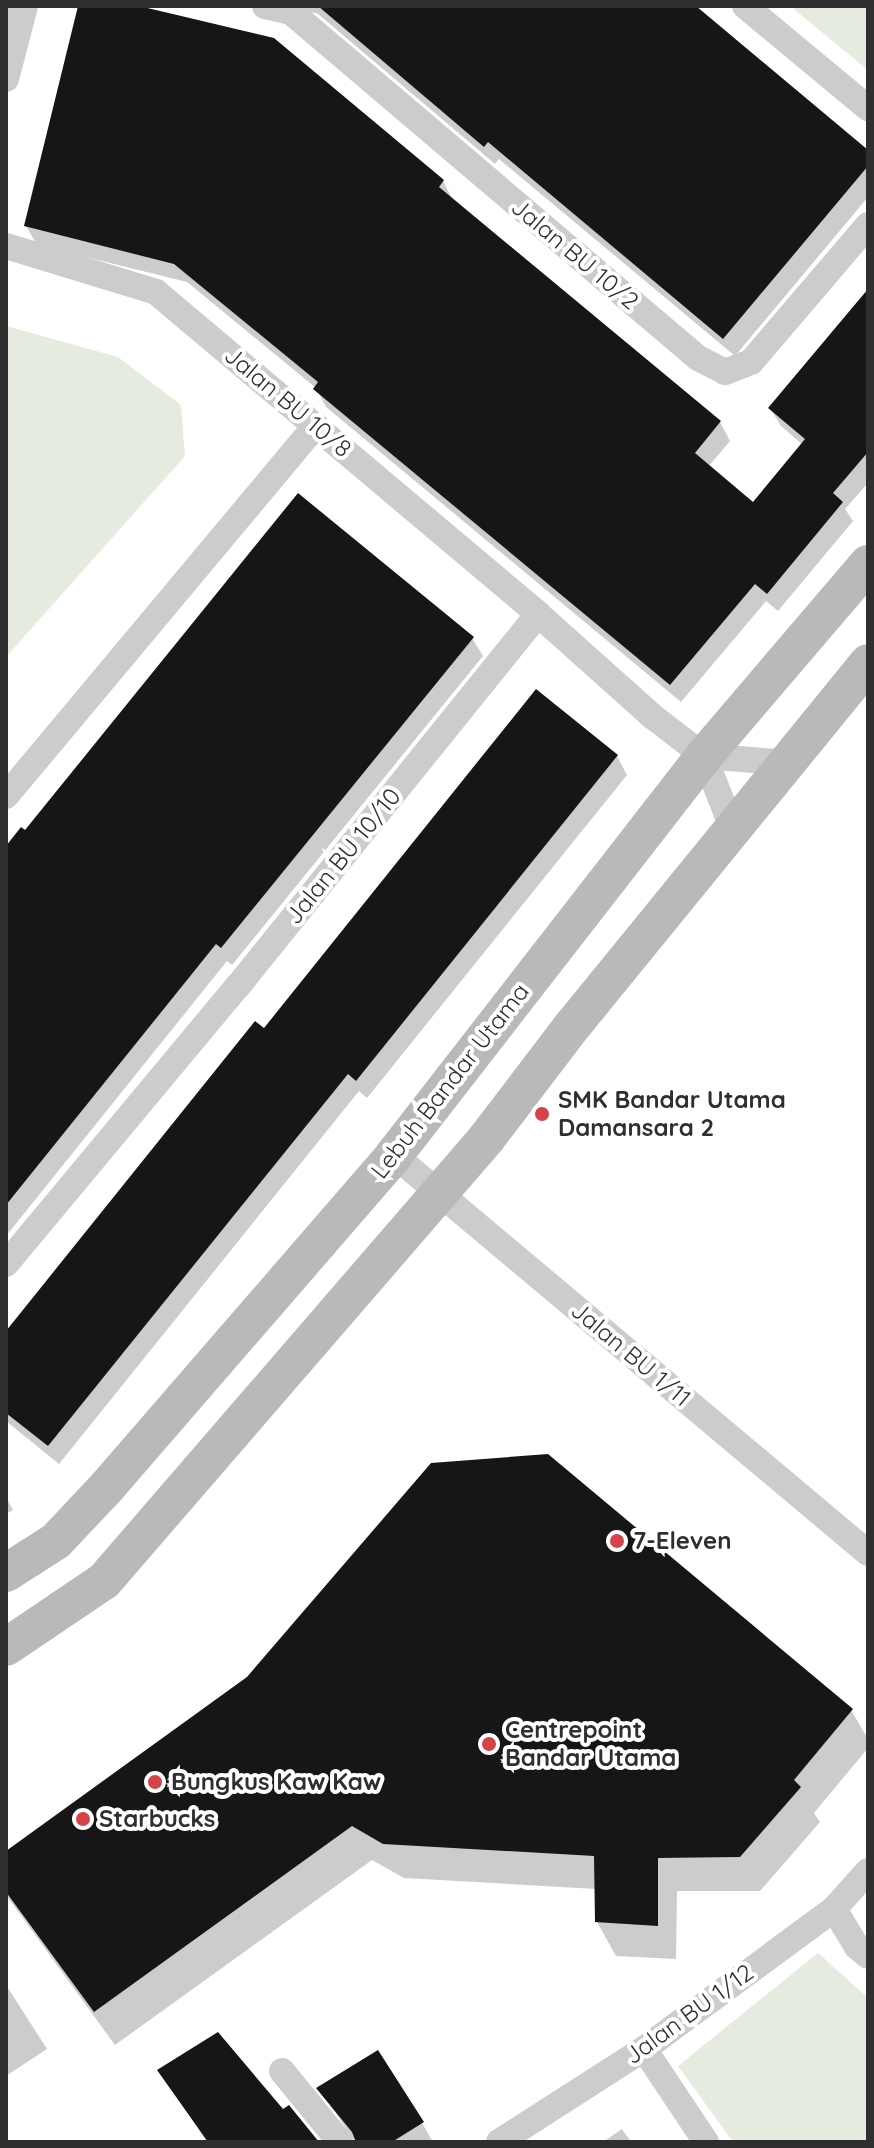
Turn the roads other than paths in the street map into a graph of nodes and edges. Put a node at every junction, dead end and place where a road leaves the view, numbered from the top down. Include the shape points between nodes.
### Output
1 (25, 6) edge
2 (265, 6) edge
3 (745, 6) edge
4 (6, 79) edge
5 (868, 108) edge
6 (868, 225) edge
7 (6, 246) edge
8 (316, 425) junction
9 (868, 564) edge
10 (538, 614) junction
11 (868, 663) edge
12 (704, 756) junction
13 (788, 763) junction
14 (6, 796) edge
15 (733, 830) junction
16 (394, 1155) junction
17 (440, 1193) junction
18 (6, 1264) edge
19 (868, 1553) edge
20 (6, 1573) edge
21 (6, 1647) edge
22 (868, 1871) edge
23 (834, 1909) junction
24 (868, 1956) edge
25 (644, 2049) junction
26 (282, 2071) dead end
27 (340, 2142) edge
28 (499, 2142) edge
29 (706, 2142) edge

1 - 4 street
2 - 6 street, Jalan BU 10/2 via 291,12 698,358 725,372 751,362
3 - 5 street
7 - 8 street, Jalan BU 10/8 via 156,292
8 - 10 street, Jalan BU 10/8
8 - 14 street
9 - 12 main road, Lebuh Bandar Utama
10 - 12 street
10 - 18 street, Jalan BU 10/10
11 - 13 main road
12 - 13 street
12 - 15 street
12 - 16 main road, Lebuh Bandar Utama
13 - 15 main road
15 - 17 main road
16 - 17 street, Jalan BU 1/11
16 - 20 main road, Lebuh Bandar Utama via 106,1488 56,1541
17 - 19 street, Jalan BU 1/11
17 - 21 main road via 104,1581
22 - 23 street, Jalan BU 1/12
23 - 24 street
23 - 25 street, Jalan BU 1/12
25 - 28 street, Jalan BU 1/12
25 - 29 street
26 - 27 street

